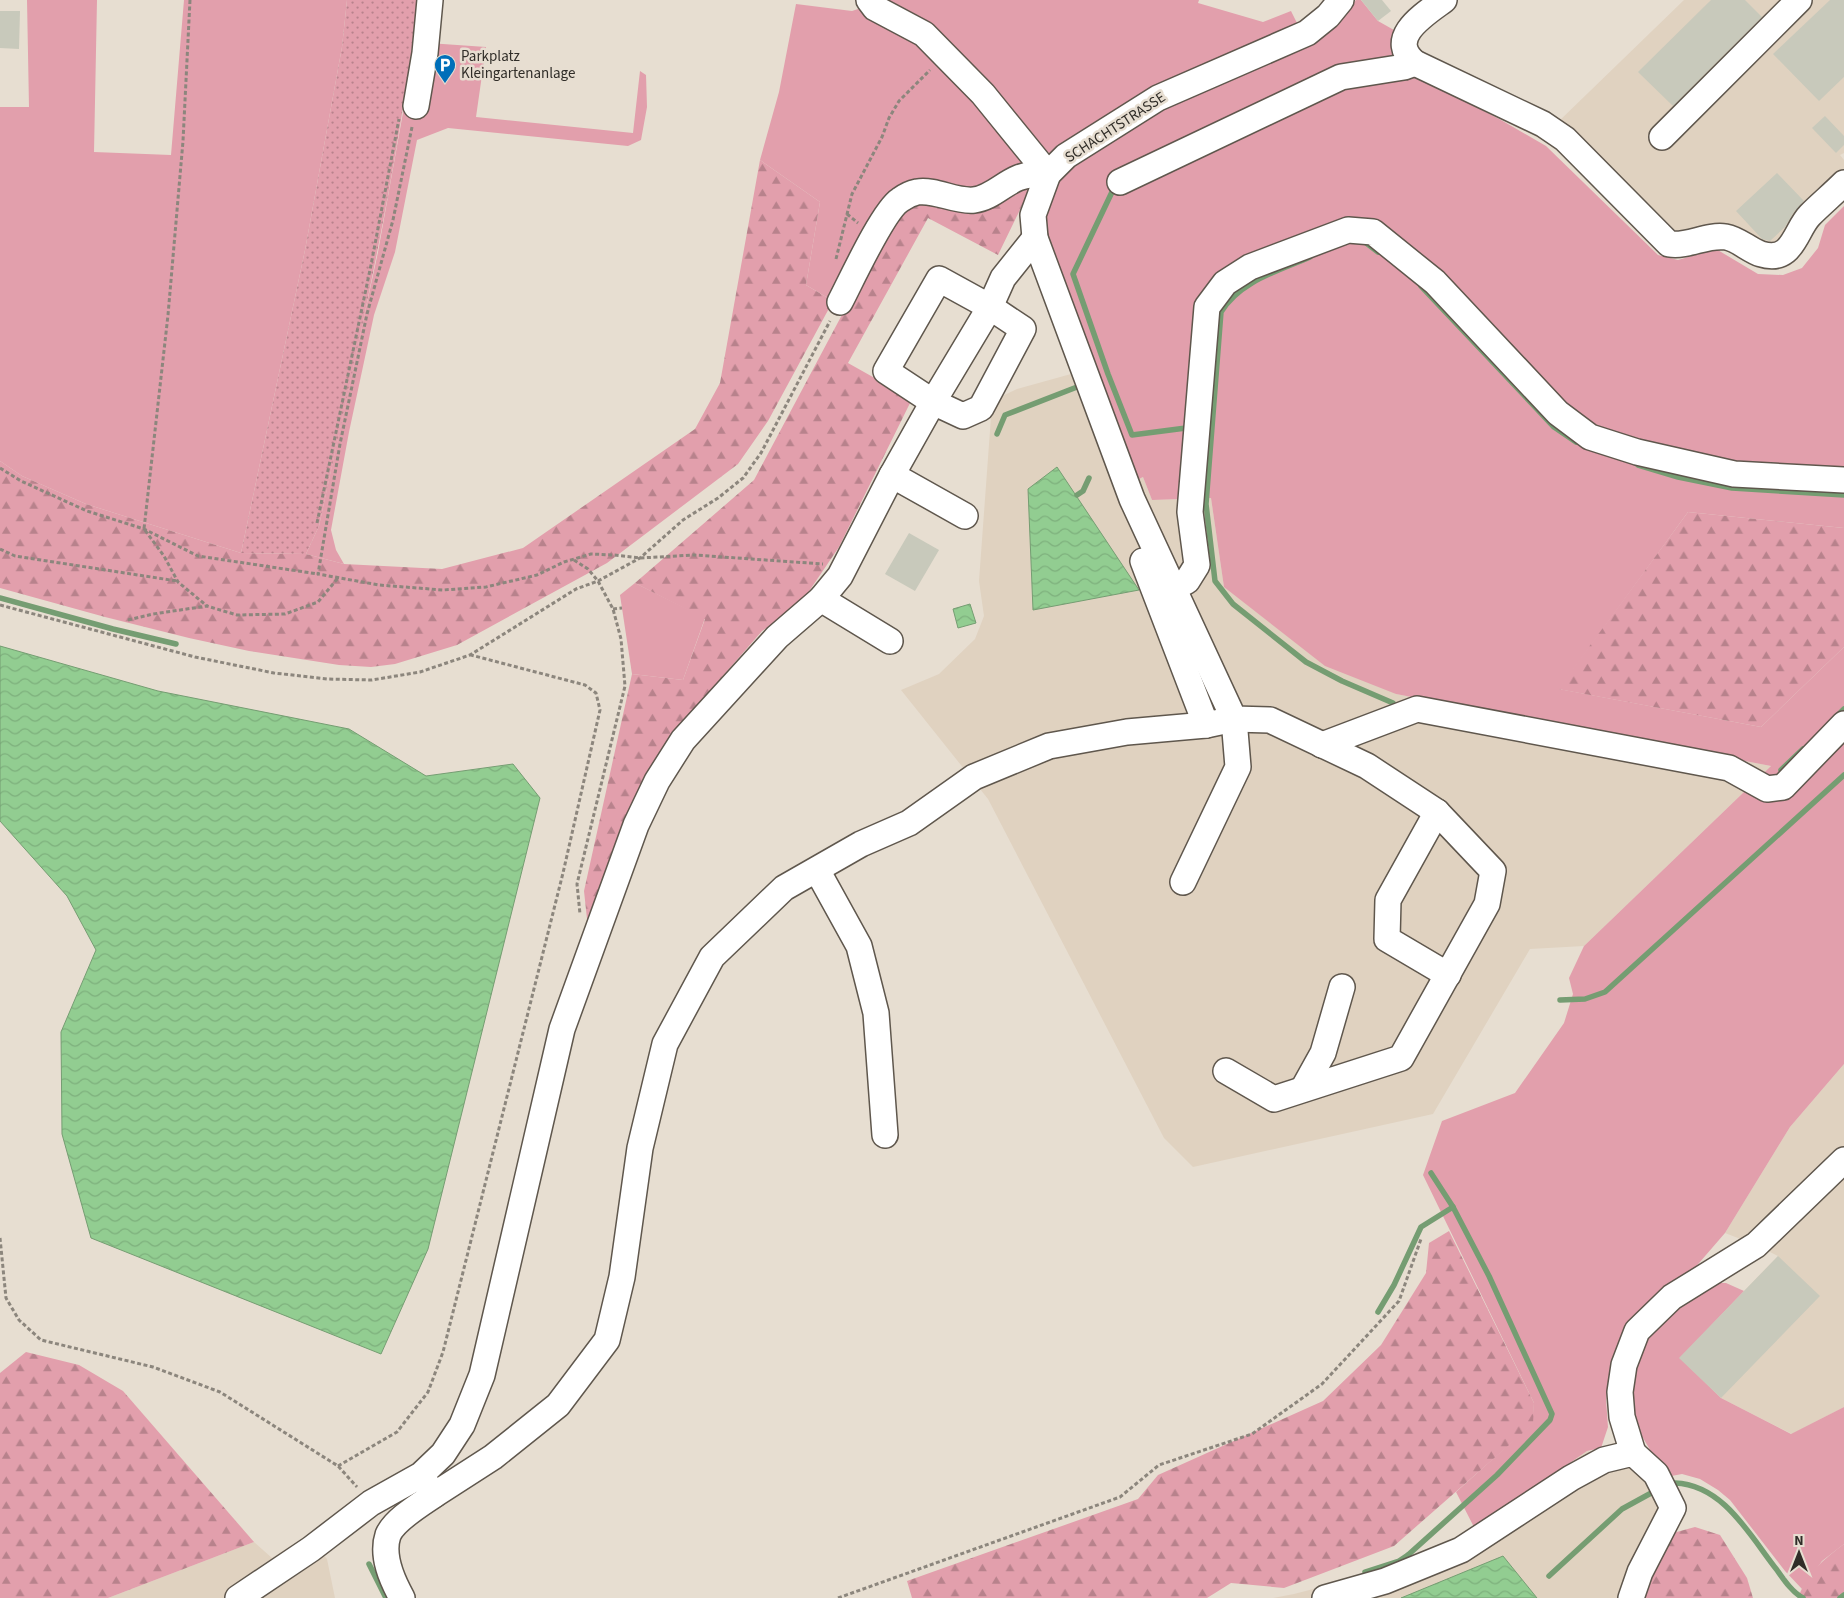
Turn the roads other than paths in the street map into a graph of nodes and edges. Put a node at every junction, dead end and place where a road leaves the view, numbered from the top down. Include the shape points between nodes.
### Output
1 (430, 0) edge
2 (869, 0) edge
3 (1341, 0) edge
4 (1444, 0) edge
5 (1794, 6) edge
6 (1415, 63) junction
7 (407, 112) road end
8 (1662, 137) dead end
9 (1048, 174) junction
10 (1120, 182) dead end
11 (1844, 183) edge
12 (1035, 238) junction
13 (840, 302) road end
14 (990, 307) junction
15 (932, 402) junction
16 (892, 475) junction
17 (1844, 480) edge
18 (1129, 492) junction
19 (965, 516) dead end
20 (1173, 588) junction
21 (821, 599) junction
22 (890, 641) dead end
23 (1234, 718) junction
24 (1844, 724) edge
25 (1206, 725) junction
26 (1322, 745) junction
27 (1437, 812) junction
28 (816, 870) junction
29 (1183, 882) dead end
30 (1448, 975) junction
31 (1342, 987) dead end
32 (1226, 1071) dead end
33 (1303, 1089) junction
34 (885, 1135) dead end
35 (1844, 1160) edge
36 (1634, 1453) junction
37 (427, 1485) junction
38 (238, 1598) edge
39 (402, 1598) edge
40 (1325, 1598) edge
41 (1631, 1598) edge

1 - 7 street via 425,53
2 - 9 street via 875,8 924,34 983,94
3 - 9 street, SCHACHTSTRASSE via 1307,33 1158,98 1066,156
4 - 6 street via 1408,30 1404,44 1407,56
5 - 8 street
6 - 10 street via 1341,77
6 - 11 street via 1543,124 1565,139 1669,244 1678,245 1714,236 1728,237 1760,254 1785,252 1795,241 1808,216
9 - 12 street, SCHACHTSTRASSE via 1033,215
9 - 13 street via 1017,178 975,200 916,192 899,200 886,215
12 - 14 street via 1003,278
12 - 18 street, SCHACHTSTRASSE
14 - 15 street
14 - 15 street via 1023,329 981,408 963,416
14 - 15 street via 939,279 886,371
15 - 16 street
16 - 19 street
16 - 21 street via 840,576
17 - 20 street via 1734,474 1637,452 1590,436 1558,413 1435,282 1373,232 1348,230 1250,267 1225,283 1207,307 1190,512 1197,565 1187,581
18 - 20 street
18 - 25 street via 1139,550
20 - 23 street
21 - 22 street
21 - 37 street via 777,638 683,740 636,825 562,1028 482,1375 462,1425
23 - 25 street
23 - 26 street via 1270,720
23 - 29 street via 1238,767
24 - 26 street via 1783,787 1767,789 1729,768 1417,709
25 - 28 street via 1127,732 1050,746 974,777 909,823 861,844
26 - 27 street via 1367,766
27 - 30 street via 1493,871 1487,904
27 - 30 street via 1388,900 1387,939
28 - 34 street via 860,946 876,1013
28 - 37 street via 784,888 712,957 666,1044 640,1148 622,1277 607,1340 558,1405 493,1457
30 - 33 street via 1401,1058
31 - 33 street via 1323,1053
32 - 33 street via 1274,1099
35 - 36 street via 1756,1245 1672,1297 1637,1331 1624,1365 1620,1392 1622,1417
36 - 40 street via 1604,1460 1571,1478 1461,1550 1385,1581
36 - 41 street via 1656,1474 1673,1508 1640,1572
37 - 38 street via 371,1503 311,1549
37 - 39 street via 388,1535 386,1558 393,1583

